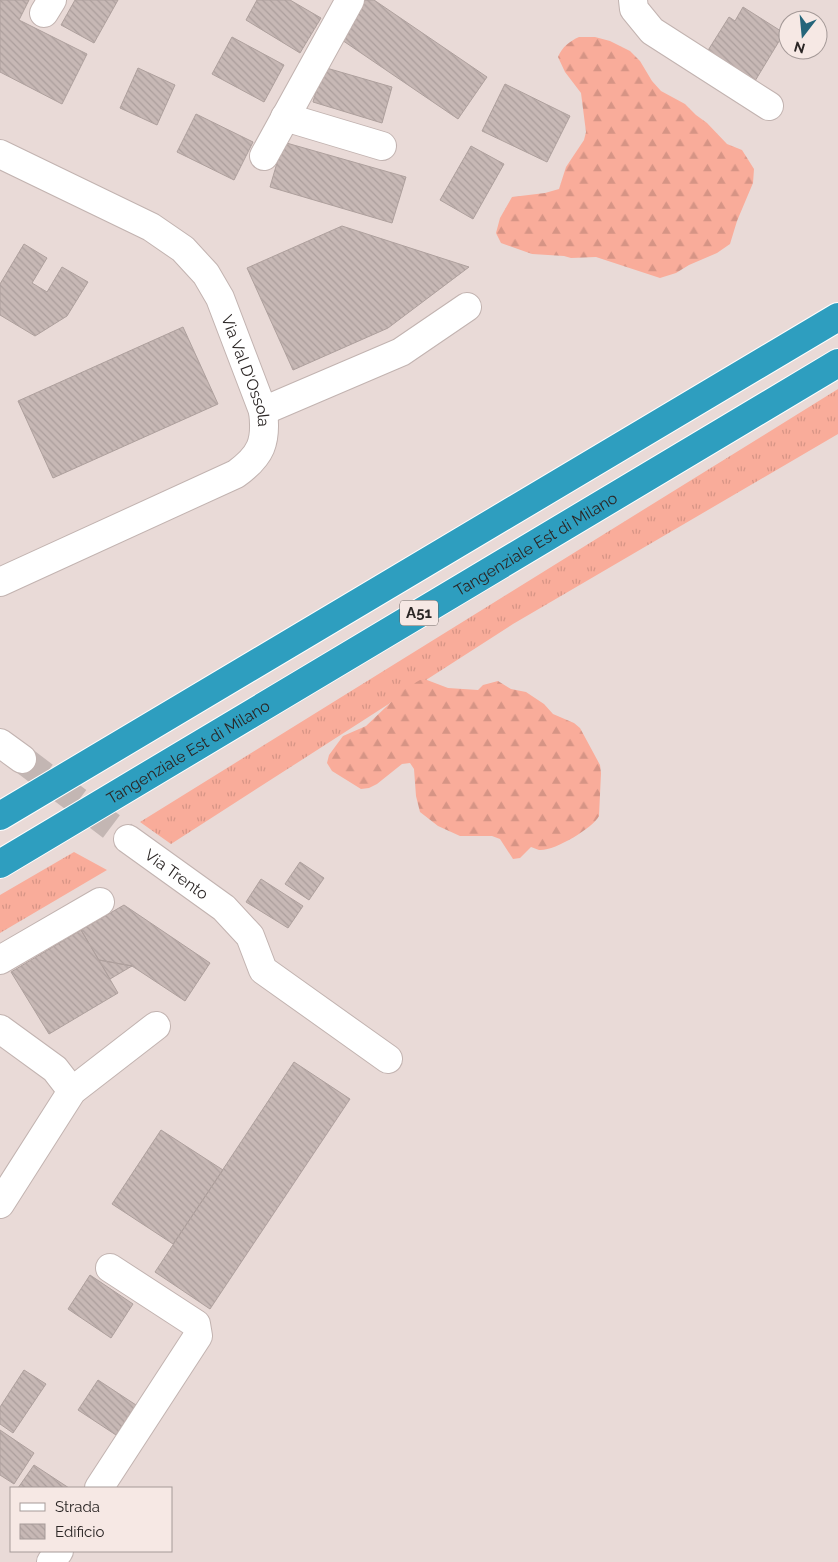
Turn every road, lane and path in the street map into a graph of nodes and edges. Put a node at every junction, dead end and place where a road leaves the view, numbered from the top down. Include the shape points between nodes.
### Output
1 (350, 0) edge
2 (633, 0) edge
3 (769, 106) dead end
4 (285, 117) junction
5 (382, 146) dead end
6 (0, 154) edge
7 (264, 156) dead end
8 (467, 307) dead end
9 (838, 316) edge
10 (838, 363) edge
11 (263, 411) junction
12 (0, 582) edge
13 (0, 743) edge
14 (22, 759) tunnel mouth
15 (0, 816) edge
16 (128, 839) tunnel mouth
17 (0, 864) edge
18 (100, 902) dead end
19 (0, 960) edge
20 (156, 1026) dead end
21 (0, 1029) edge
22 (388, 1059) dead end
23 (72, 1091) junction
24 (0, 1204) edge
25 (110, 1268) dead end
26 (101, 1487) edge

1 - 4 street
2 - 3 street via 634,9 652,31
4 - 5 street
4 - 7 street
6 - 11 street, Via Val D'Ossola via 151,227 183,249 206,274 220,298
8 - 11 street via 401,352
9 - 15 highway, A51
10 - 17 highway, Tangenziale Est di Milano / A51
11 - 12 street, Via Val D'Ossola via 265,428 262,442 248,466 236,474
13 - 14 street
16 - 22 street, Via Trento via 224,908 250,936 263,970
18 - 19 street
20 - 23 street
21 - 23 street via 55,1069
23 - 24 street
25 - 26 street via 196,1324 198,1336

